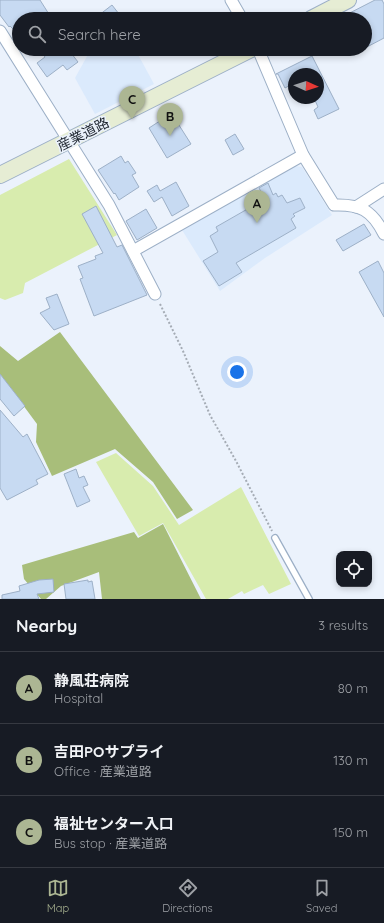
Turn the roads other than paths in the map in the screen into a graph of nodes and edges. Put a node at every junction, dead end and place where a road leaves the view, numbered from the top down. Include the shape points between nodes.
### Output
1 (232, 0) edge
2 (348, 0) edge
3 (238, 12) edge
4 (325, 12) edge
5 (0, 31) edge
6 (12, 50) edge
7 (16, 56) edge
8 (237, 56) edge
9 (261, 56) edge
10 (69, 140) junction
11 (303, 155) junction
12 (0, 175) edge
13 (384, 189) edge
14 (356, 207) junction
15 (384, 234) edge
16 (133, 251) junction
17 (155, 294) road end
18 (275, 538) road end
19 (308, 599) edge

1 - 3 street
2 - 4 street
5 - 6 street
7 - 10 street
8 - 10 street, 産業道路
9 - 11 street
10 - 12 street, 産業道路
10 - 16 street via 109,205
11 - 14 street via 334,205
11 - 16 street
13 - 14 street
14 - 15 street via 366,210 377,219
16 - 17 street
18 - 19 lane

